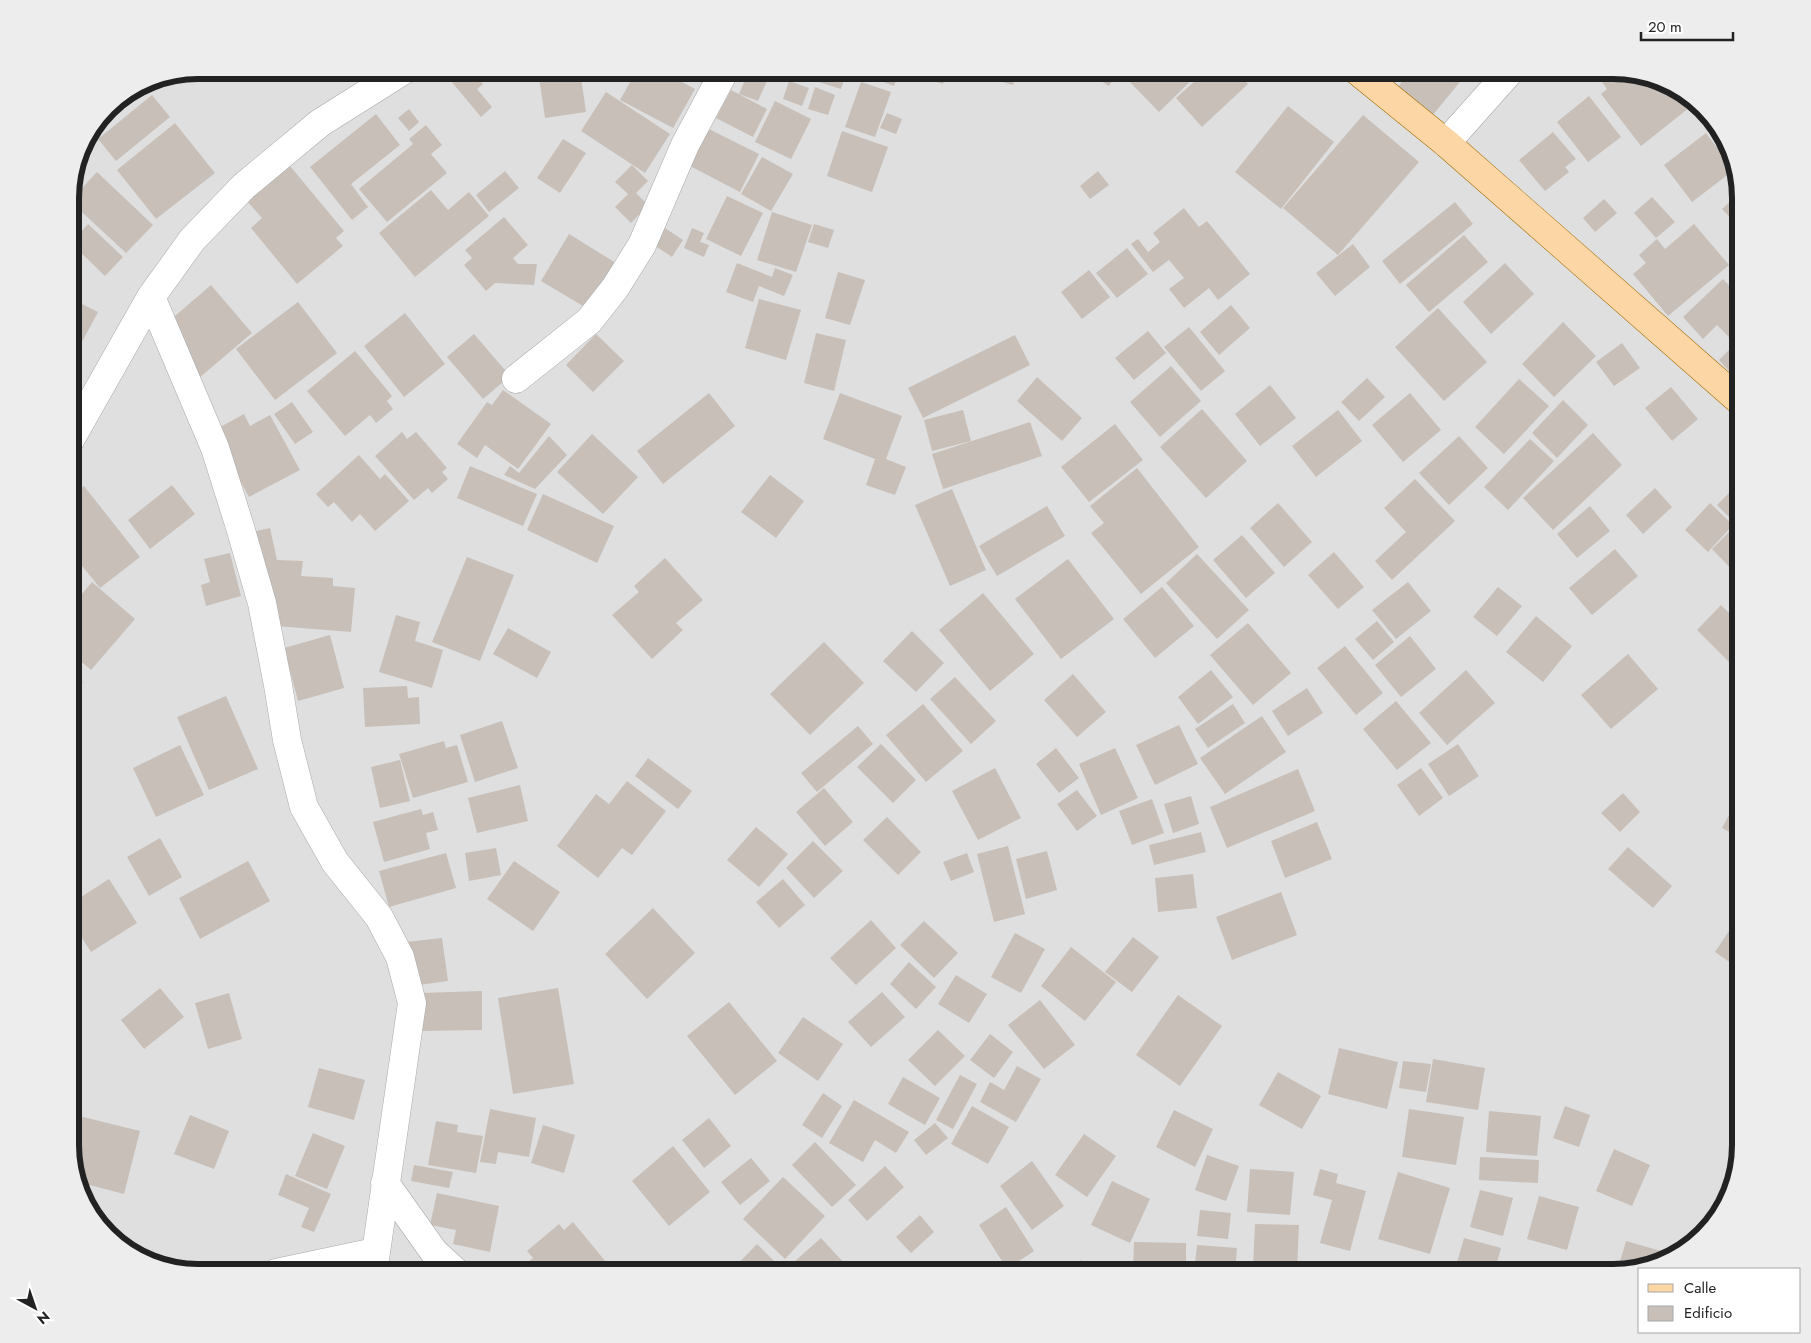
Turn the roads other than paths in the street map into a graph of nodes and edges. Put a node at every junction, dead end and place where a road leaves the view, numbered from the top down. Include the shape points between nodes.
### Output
1 (390, 79) edge
2 (720, 79) edge
3 (1367, 79) edge
4 (1503, 79) edge
5 (1446, 143) junction
6 (151, 296) junction
7 (516, 380) dead end
8 (1732, 394) edge
9 (79, 424) edge
10 (385, 1183) junction
11 (374, 1263) edge
12 (447, 1264) edge

1 - 6 street via 320,123 244,186 192,240
2 - 7 street via 685,145 642,245 615,288 589,321
3 - 5 main road
4 - 5 street
5 - 8 main road
6 - 9 street
6 - 10 street via 215,448 240,527 262,603 286,740 304,807 335,862 379,917 400,957 412,1003
10 - 11 street
10 - 12 street via 434,1252

